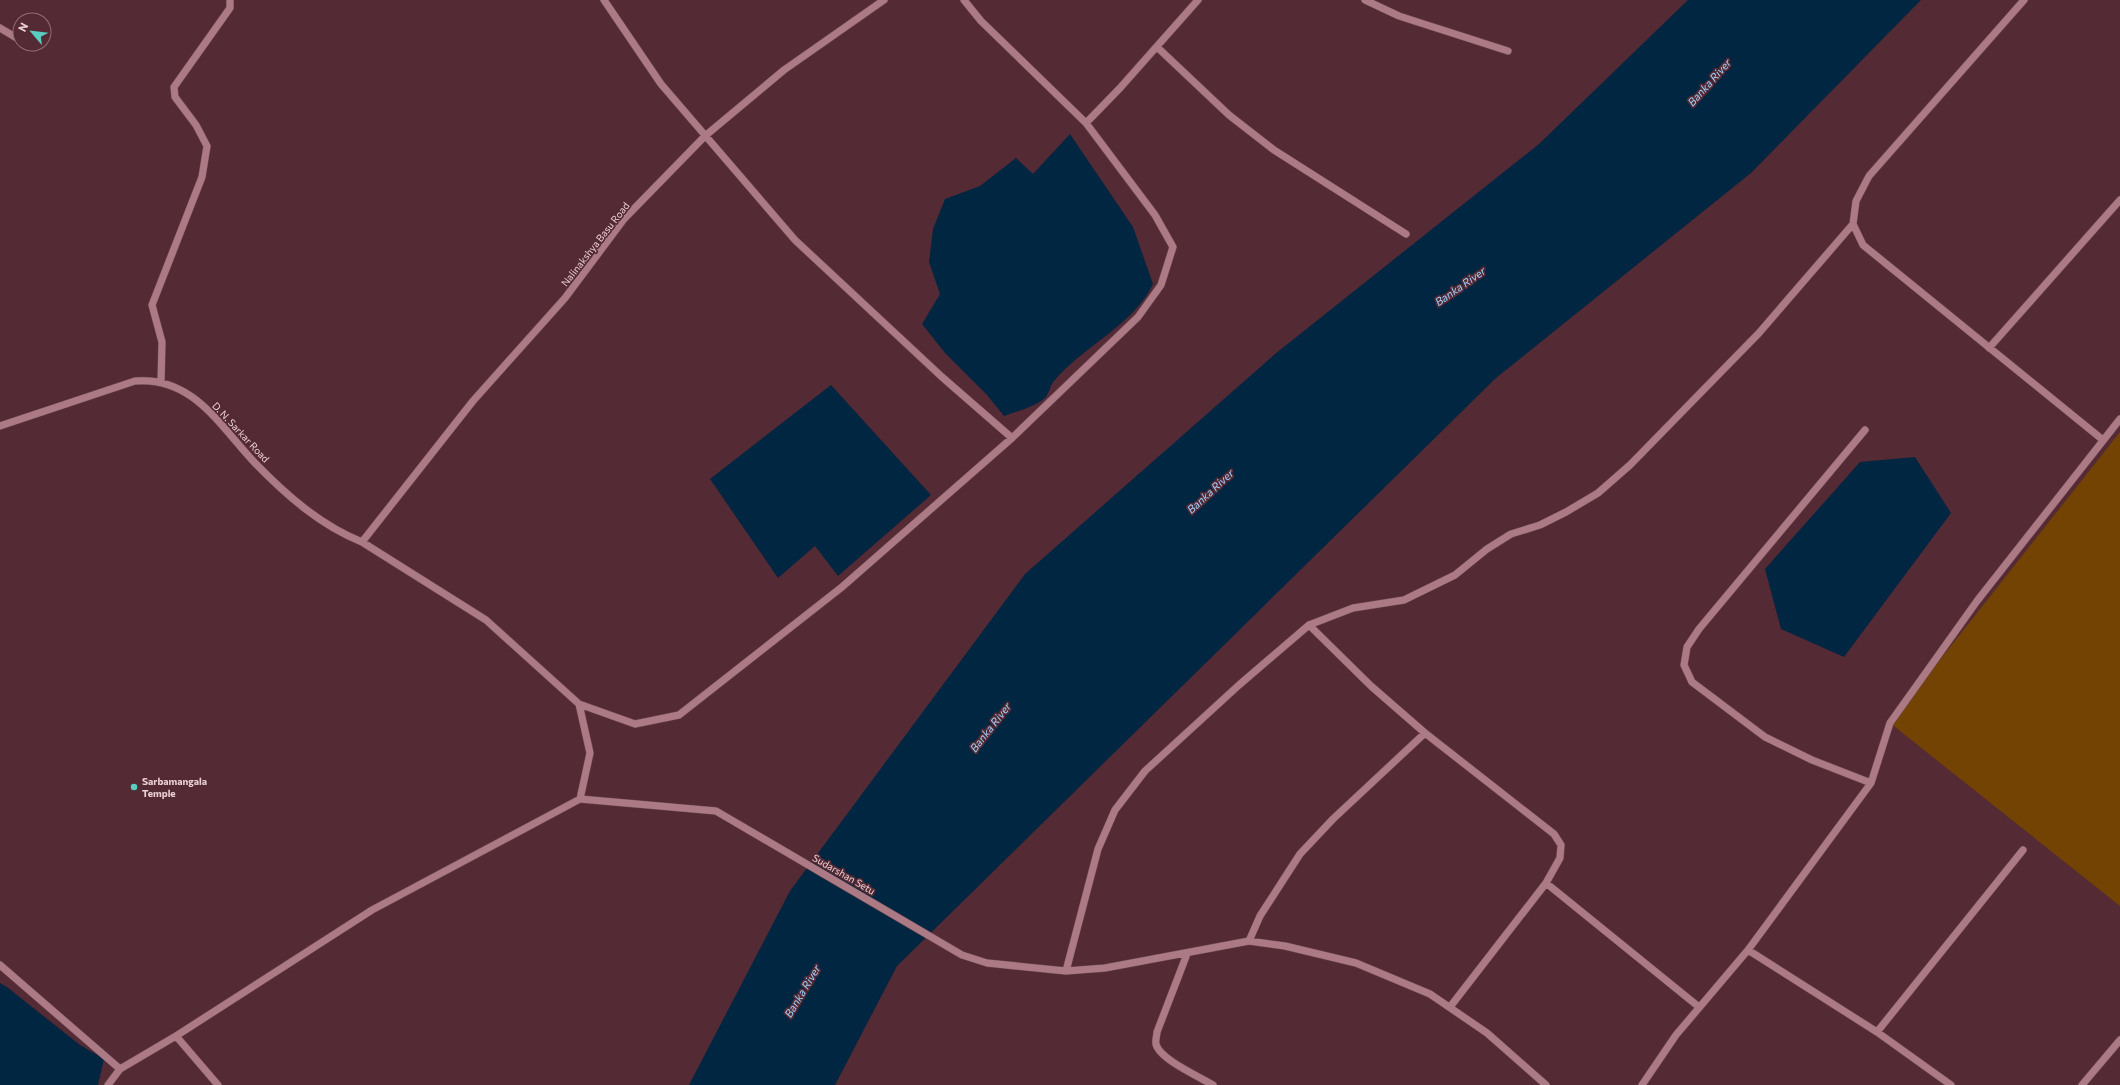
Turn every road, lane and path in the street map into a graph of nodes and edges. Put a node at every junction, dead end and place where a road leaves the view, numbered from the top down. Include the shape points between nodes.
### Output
1 (230, 0) edge
2 (604, 0) edge
3 (884, 0) edge
4 (964, 0) edge
5 (1198, 0) edge
6 (1364, 0) edge
7 (2024, 0) edge
8 (0, 28) edge
9 (12, 35) edge
10 (1157, 47) junction
11 (1508, 51) dead end
12 (1086, 123) junction
13 (705, 136) junction
14 (2120, 200) edge
15 (1853, 224) junction
16 (1406, 234) dead end
17 (1989, 348) junction
18 (161, 382) junction
19 (2120, 419) edge
20 (0, 426) edge
21 (1865, 430) dead end
22 (1012, 438) junction
23 (2103, 440) junction
24 (362, 542) junction
25 (1309, 625) junction
26 (579, 704) junction
27 (1425, 733) junction
28 (1871, 783) junction
29 (580, 799) junction
30 (2023, 850) dead end
31 (1546, 883) junction
32 (1249, 941) junction
33 (1748, 950) junction
34 (1187, 954) junction
35 (0, 965) edge
36 (1066, 971) junction
37 (1699, 1007) junction
38 (1450, 1008) junction
39 (1877, 1032) junction
40 (176, 1036) junction
41 (2120, 1040) edge
42 (120, 1069) junction
43 (108, 1085) edge
44 (218, 1085) edge
45 (1214, 1085) edge
46 (1546, 1085) edge
47 (1642, 1085) edge
48 (1951, 1085) edge
49 (2082, 1085) edge

1 - 18 street via 230,8 174,87 175,97 196,124 207,146 202,177 152,305 162,342
2 - 13 street via 661,84
3 - 13 street, Nalinakshya Basu Road via 784,70
4 - 12 street via 986,26
5 - 10 street
6 - 11 street via 1399,16
7 - 15 street via 1869,176 1856,201
8 - 9 street
10 - 12 street
10 - 16 street via 1229,115 1274,150
12 - 22 street via 1154,215 1173,247 1162,285 1138,317
13 - 22 street via 795,240 942,377
13 - 24 street, Nalinakshya Basu Road via 624,219 565,298 473,401
14 - 17 street
15 - 17 street via 1863,245
15 - 25 street via 1759,333 1630,465 1598,494 1546,522 1512,534 1455,575 1404,600 1353,608
17 - 23 street
18 - 20 street, D. N. Sarkar Road via 135,381
18 - 24 street, D. N. Sarkar Road via 178,388 204,406 255,463 305,510 341,533
19 - 23 street
21 - 28 street via 1699,630 1687,647 1684,665 1692,682 1765,737 1812,760
22 - 26 street via 842,587 679,715 635,724
23 - 28 street via 1977,601 1890,723
24 - 26 street, D. N. Sarkar Road via 486,620
25 - 27 street via 1371,686
25 - 36 street via 1145,771 1114,810 1098,849
26 - 29 street via 590,754
27 - 31 street via 1554,834 1561,845 1560,858
27 - 32 street via 1332,820 1300,854 1272,897
28 - 33 street
29 - 36 street, Sudarshan Setu via 716,811 962,954 987,963
29 - 40 street via 372,910
30 - 39 street
31 - 37 street
31 - 38 street
32 - 34 street, Sudarshan Setu
32 - 38 street, Sudarshan Setu via 1285,946 1356,963 1430,994
33 - 37 street
33 - 39 street
34 - 36 street, Sudarshan Setu via 1105,968
34 - 45 street via 1157,1032 1156,1044 1161,1053
35 - 42 street
37 - 47 street via 1676,1035
38 - 46 street, Sudarshan Setu via 1487,1033
39 - 48 street
40 - 42 street
40 - 44 street
41 - 49 street
42 - 43 street

